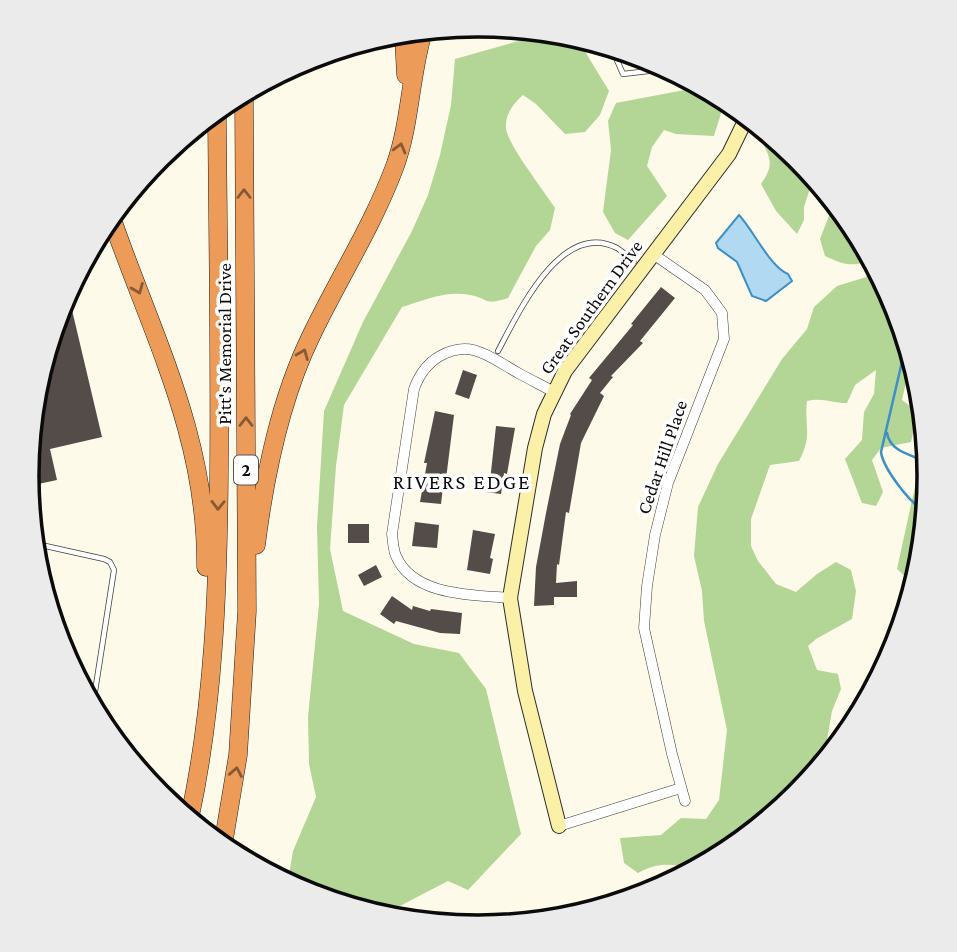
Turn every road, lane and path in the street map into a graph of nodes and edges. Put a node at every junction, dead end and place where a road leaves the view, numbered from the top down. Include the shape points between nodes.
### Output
1 (421, 41) edge
2 (404, 43) edge
3 (616, 59) edge
4 (650, 71) edge
5 (244, 105) edge
6 (406, 117) junction
7 (217, 124) edge
8 (743, 126) edge
9 (115, 229) edge
10 (653, 254) junction
11 (634, 261) dead end
12 (498, 351) dead end
13 (554, 391) junction
14 (45, 546) edge
15 (510, 598) junction
16 (247, 611) junction
17 (95, 690) edge
18 (204, 735) junction
19 (681, 788) junction
20 (685, 802) dead end
21 (192, 808) edge
22 (559, 826) joint
23 (226, 835) edge

1 - 6 highway
2 - 6 highway
3 - 4 lane via 623,74
16 -> 5 highway, Pitt's Memorial Drive / 2
16 -> 6 highway via 267,474 291,389 311,336 395,166
7 -> 18 highway, Pitt's Memorial Drive / 2 via 218,509
8 - 10 street, Great Southern Drive via 729,154
9 -> 18 highway via 174,382 195,457 206,556
10 - 13 street, Great Southern Drive
10 - 19 street, Cedar Hill Place via 705,290 722,313 724,339 668,483 646,596 644,628
11 - 12 lane via 615,247 594,243 570,250 530,293
13 - 15 street, Great Southern Drive via 535,448
13 - 15 street via 469,348 452,350 431,361 414,389 392,534 395,555 410,577 432,588
14 - 17 lane via 104,559 114,570
15 - 22 street, Great Southern Drive via 525,691
23 -> 16 highway, Pitt's Memorial Drive / 2 via 239,755
18 - 21 highway, Pitt's Memorial Drive / 2
19 - 20 street, Cedar Hill Place
19 - 22 street

